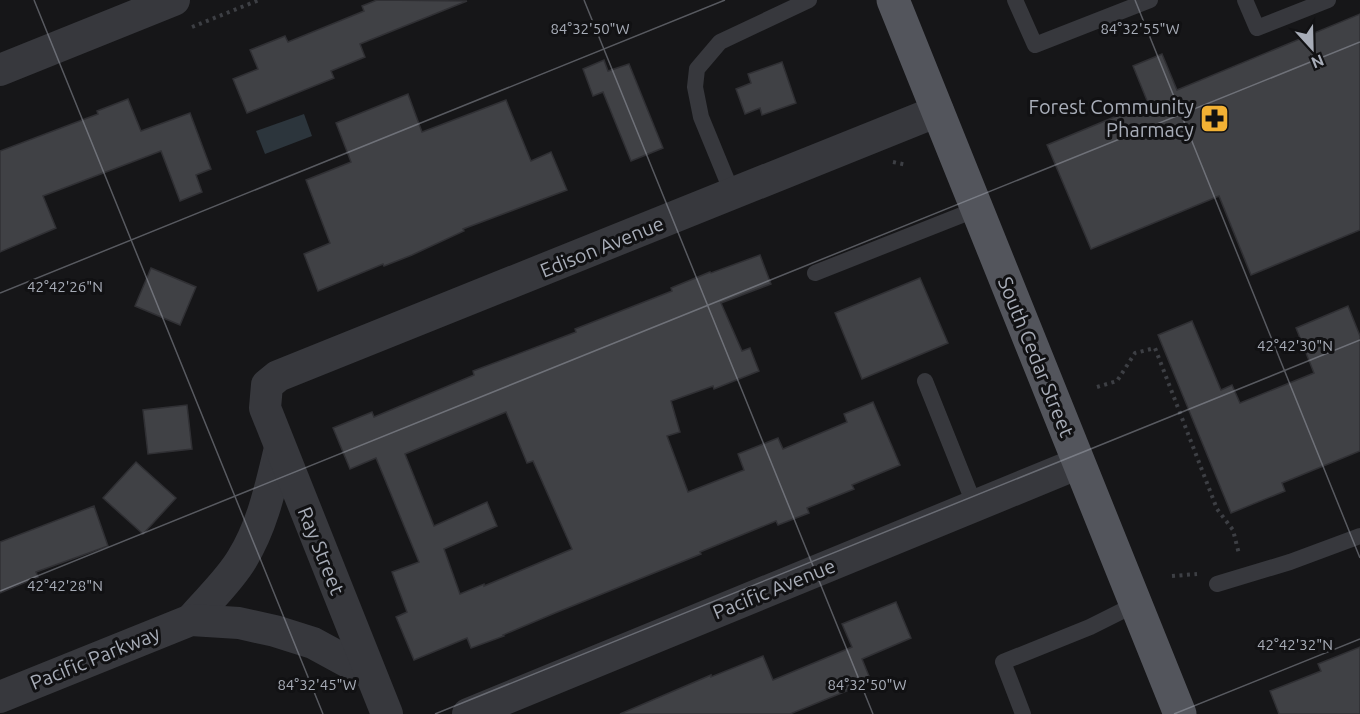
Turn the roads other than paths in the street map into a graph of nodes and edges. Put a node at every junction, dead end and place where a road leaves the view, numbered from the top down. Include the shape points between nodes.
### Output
1 (174, 0) edge
2 (809, 0) edge
3 (893, 0) edge
4 (1015, 0) edge
5 (1150, 0) edge
6 (1245, 0) edge
7 (1328, 0) edge
8 (0, 70) edge
9 (938, 111) junction
10 (733, 195) junction
11 (977, 209) junction
12 (815, 273) dead end
13 (925, 381) dead end
14 (267, 385) joint
15 (280, 448) junction
16 (1079, 463) junction
17 (975, 506) junction
18 (1360, 536) edge
19 (1217, 584) dead end
20 (1136, 604) junction
21 (191, 620) junction
22 (370, 674) junction
23 (0, 697) edge
24 (387, 714) edge
25 (468, 714) edge
26 (1023, 714) edge
27 (1180, 714) edge

1 - 8 street
2 - 10 lane via 720,42 697,69 695,87 701,117
3 - 9 main road, South Cedar Street
4 - 5 lane via 1035,45
6 - 7 lane via 1257,28
9 - 10 street, Edison Avenue
9 - 11 main road, South Cedar Street
10 - 14 street, Edison Avenue via 278,376
11 - 12 lane
11 - 16 main road, South Cedar Street
13 - 17 lane
14 - 15 street, Ray Street via 265,408
15 - 21 street, Pacific Parkway via 258,525 242,558
15 - 22 street, Ray Street
16 - 17 street, Pacific Avenue
16 - 20 main road, South Cedar Street
17 - 25 street, Pacific Avenue
18 - 19 lane
20 - 26 lane via 1003,662
20 - 27 main road, South Cedar Street
21 - 22 street, Pacific Parkway via 239,623 275,631 312,643
21 - 23 street, Pacific Parkway
22 - 24 street, Ray Street

